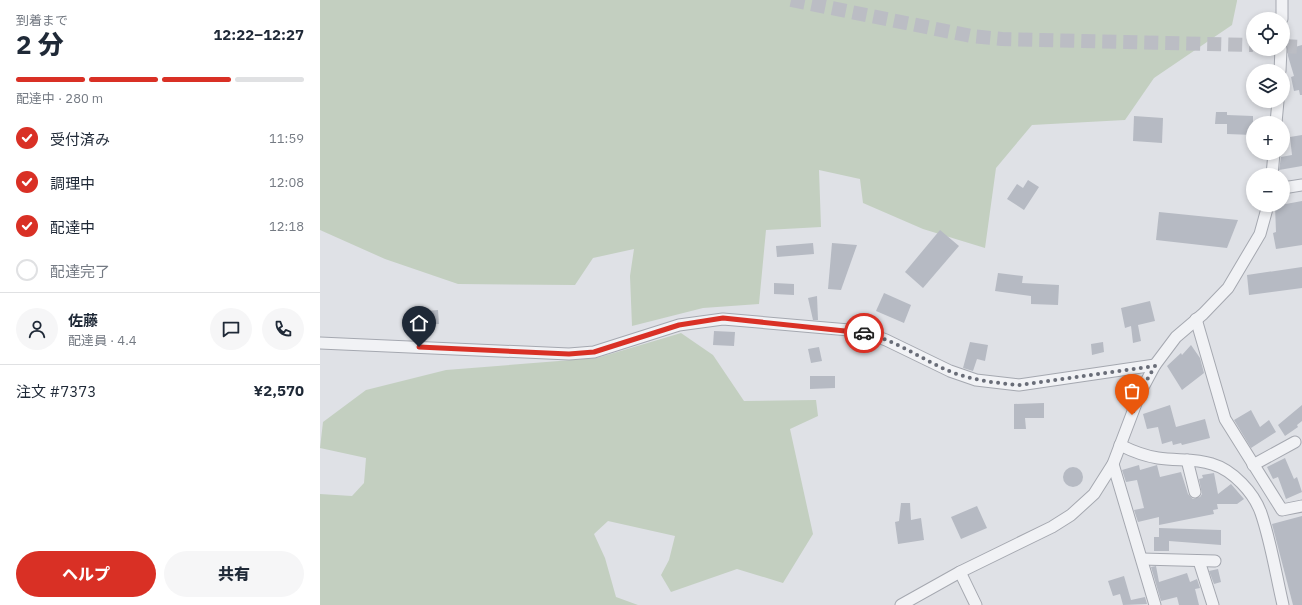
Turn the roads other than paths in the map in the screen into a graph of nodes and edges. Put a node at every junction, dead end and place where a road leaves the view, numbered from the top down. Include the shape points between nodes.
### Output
1 (1282, 0) edge
2 (1282, 12) edge
3 (1302, 185) edge
4 (1290, 187) edge
5 (1266, 212) edge
6 (1196, 319) junction
7 (320, 344) edge
8 (1155, 366) junction
9 (1295, 442) dead end
10 (1120, 446) junction
11 (1187, 460) junction
12 (1113, 464) junction
13 (1253, 465) junction
14 (1195, 492) dead end
15 (1302, 506) edge
16 (1142, 559) junction
17 (1200, 561) junction
18 (1215, 561) dead end
19 (960, 572) junction
20 (901, 605) edge
21 (976, 605) edge
22 (1155, 605) edge
23 (1213, 605) edge
24 (1283, 605) edge

1 - 2 street
3 - 4 street
5 - 6 street via 1260,234 1228,288
6 - 8 street via 1176,337
6 - 13 street via 1225,419
7 - 8 street via 569,354 594,352 679,325 723,318 870,334 950,372 996,384 1019,385
8 - 10 street via 1140,392
9 - 13 street
10 - 11 street via 1157,458
10 - 12 street
11 - 14 street
11 - 24 street via 1213,464 1232,476 1249,492 1260,512
12 - 16 street
12 - 19 street via 1094,494 1071,515
13 - 15 street via 1282,510
16 - 17 street
16 - 22 street
17 - 18 street
17 - 23 street
19 - 20 street
19 - 21 street

